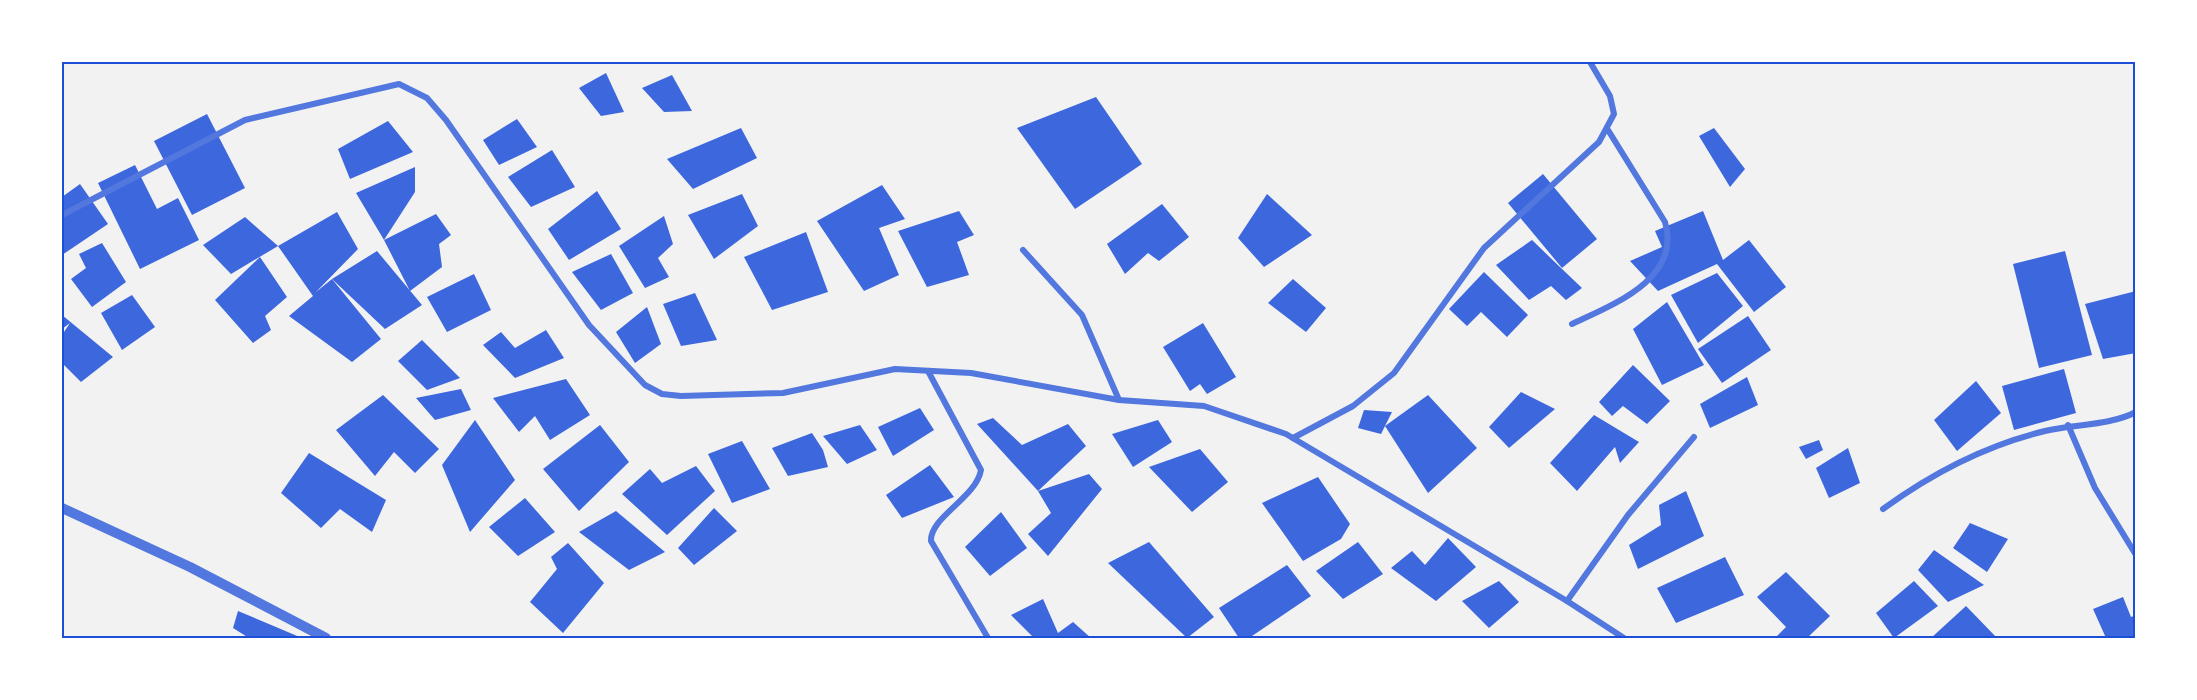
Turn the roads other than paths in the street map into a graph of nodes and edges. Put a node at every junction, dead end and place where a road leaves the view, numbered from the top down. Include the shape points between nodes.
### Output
1 (1590, 62) edge
2 (1608, 130) junction
3 (62, 215) edge
4 (1023, 250) dead end
5 (1572, 324) dead end
6 (928, 370) junction
7 (1119, 400) junction
8 (2136, 412) edge
9 (2068, 425) junction
10 (1694, 437) dead end
11 (1293, 438) junction
12 (62, 508) edge
13 (1883, 509) dead end
14 (2136, 555) edge
15 (1567, 601) junction
16 (326, 639) edge
17 (988, 639) edge
18 (1624, 639) edge

1 - 2 street via 1610,96 1614,119
2 - 5 street via 1665,222 1665,255 1654,274 1628,296
2 - 11 street via 1574,167 1484,248 1394,373 1353,406
3 - 6 street via 245,120 399,84 427,98 446,120 589,325 645,385 662,394 681,396 783,393 895,369
4 - 7 street via 1082,315
6 - 7 street via 971,373
6 - 17 street via 981,470 972,490 935,528 931,541
7 - 11 street via 1204,406
8 - 9 street
9 - 13 street via 2025,435 1970,457 1911,488
9 - 14 street via 2095,488
10 - 15 street via 1615,532
11 - 15 street
12 - 16 street via 190,567
15 - 18 street

